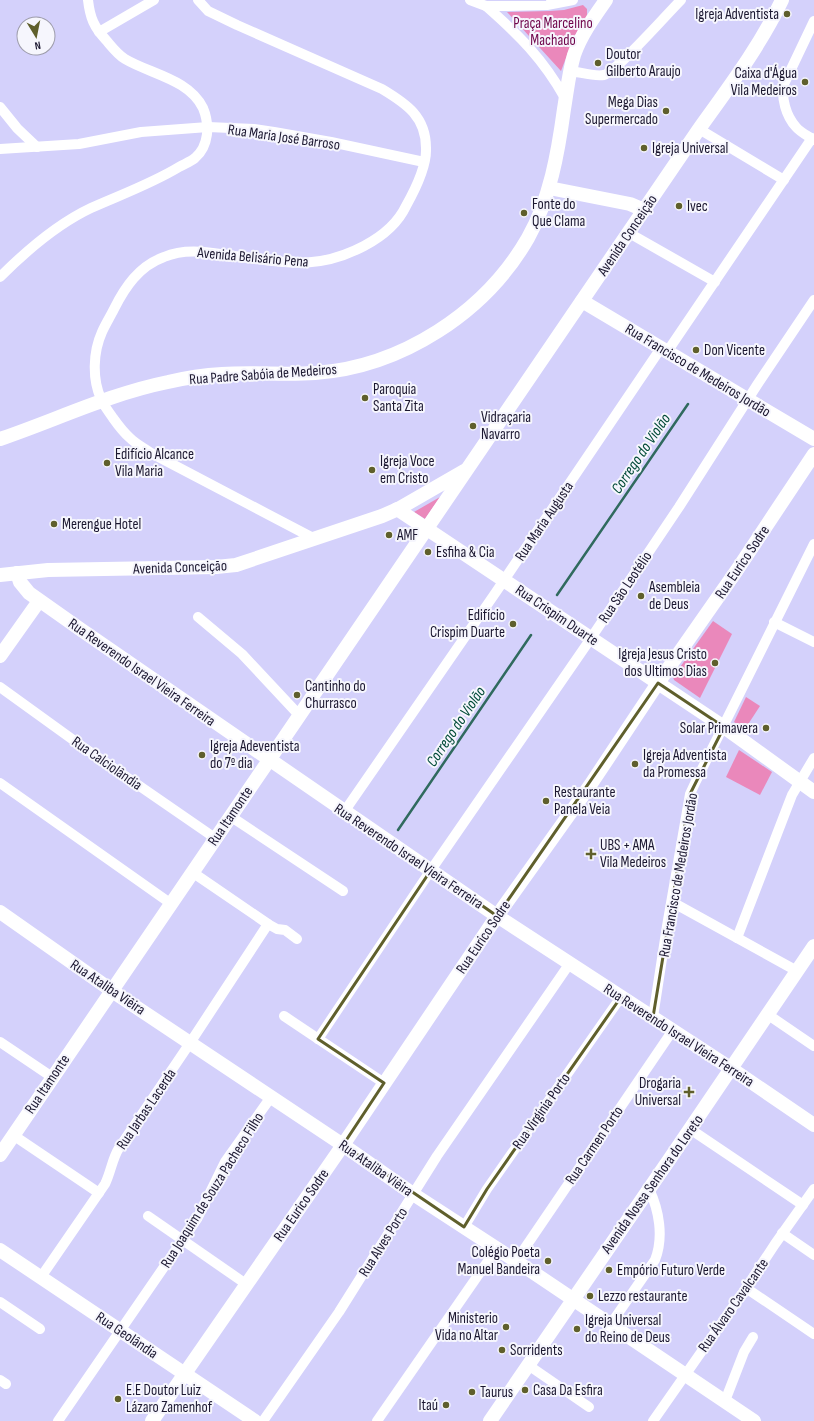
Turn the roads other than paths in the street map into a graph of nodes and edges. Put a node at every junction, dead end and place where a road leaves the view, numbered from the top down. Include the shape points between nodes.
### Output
1 (88, 0) edge
2 (154, 0) edge
3 (198, 0) edge
4 (470, 0) edge
5 (573, 0) edge
6 (606, 0) edge
7 (681, 0) edge
8 (782, 0) edge
9 (486, 6) junction
10 (814, 21) edge
11 (99, 32) junction
12 (570, 71) junction
13 (565, 98) junction
14 (0, 107) edge
15 (208, 127) junction
16 (699, 128) junction
17 (813, 139) edge
18 (37, 147) junction
19 (0, 149) edge
20 (424, 162) junction
21 (784, 180) junction
22 (549, 188) junction
23 (644, 210) junction
24 (629, 233) junction
25 (0, 277) edge
26 (714, 282) junction
27 (814, 300) edge
28 (582, 301) junction
29 (664, 350) junction
30 (101, 400) junction
31 (748, 400) junction
32 (0, 439) edge
33 (814, 439) edge
34 (814, 454) edge
35 (469, 468) junction
36 (461, 479) junction
37 (397, 509) junction
38 (427, 529) junction
39 (315, 539) junction
40 (814, 544) edge
41 (812, 555) edge
42 (17, 573) junction
43 (0, 575) edge
44 (504, 580) junction
45 (39, 601) junction
46 (198, 617) dead end
47 (774, 622) junction
48 (591, 638) junction
49 (814, 642) edge
50 (0, 656) edge
51 (658, 683) junction
52 (0, 687) edge
53 (299, 715) junction
54 (724, 727) junction
55 (814, 758) edge
56 (268, 759) junction
57 (799, 782) junction
58 (0, 783) edge
59 (814, 792) edge
60 (344, 812) junction
61 (230, 816) junction
62 (215, 838) junction
63 (431, 870) junction
64 (192, 872) junction
65 (343, 891) dead end
66 (672, 902) junction
67 (170, 903) junction
68 (0, 912) edge
69 (497, 916) junction
70 (268, 924) junction
71 (737, 938) junction
72 (297, 939) dead end
73 (812, 955) edge
74 (570, 963) junction
75 (797, 971) junction
76 (111, 990) junction
77 (621, 997) junction
78 (767, 1014) junction
79 (284, 1016) dead end
80 (653, 1017) junction
81 (673, 1030) junction
82 (318, 1039) junction
83 (0, 1042) edge
84 (190, 1043) junction
85 (814, 1046) edge
86 (732, 1069) junction
87 (52, 1076) junction
88 (384, 1083) junction
89 (271, 1097) junction
90 (814, 1125) edge
91 (690, 1129) junction
92 (13, 1135) junction
93 (343, 1145) junction
94 (0, 1155) edge
95 (649, 1189) junction
96 (814, 1189) edge
97 (99, 1193) junction
98 (413, 1194) junction
99 (803, 1205) junction
100 (148, 1216) dead end
101 (464, 1227) junction
102 (782, 1233) junction
103 (183, 1239) junction
104 (497, 1248) junction
105 (0, 1250) edge
106 (814, 1255) edge
107 (516, 1261) junction
108 (41, 1277) junction
109 (246, 1284) junction
110 (746, 1288) junction
111 (573, 1299) junction
112 (0, 1302) edge
113 (610, 1325) junction
114 (40, 1329) dead end
115 (120, 1331) junction
116 (814, 1334) edge
117 (753, 1337) dead end
118 (528, 1365) junction
119 (184, 1374) junction
120 (685, 1374) junction
121 (725, 1401) junction
122 (589, 1407) dead end
123 (494, 1420) edge
124 (58, 1421) edge
125 (152, 1421) edge
126 (255, 1421) edge
127 (263, 1421) edge
128 (377, 1421) edge
129 (653, 1421) edge
130 (754, 1421) edge

1 - 11 street via 91,20
2 - 11 street
3 - 20 street, Avenida Belisário Pena via 208,11 400,99 422,124 426,138
4 - 9 street
5 - 9 street via 547,5
6 - 12 street, Rua Padre Sabóia de Medeiros via 580,40
7 - 12 street via 608,73 600,76
8 - 16 street, Avenida Conceição via 751,54
9 - 13 street via 534,52
10 - 17 street via 782,91 790,119 796,128
11 - 15 street via 125,59 165,76 190,92 199,101
12 - 13 street, Rua Padre Sabóia de Medeiros
13 - 22 street, Rua Padre Sabóia de Medeiros
14 - 18 street
15 - 18 street, Rua Maria José Barroso via 140,132 80,144
15 - 20 street, Rua Maria José Barroso via 274,132
15 - 25 street via 206,141 195,158 164,176 67,222 39,241
16 - 21 street
16 - 23 street, Avenida Conceição
17 - 21 street, Rua Maria Augusta
18 - 19 street, Rua Maria José Barroso
20 - 30 street, Avenida Belisário Pena via 415,189 394,223 370,243 336,258 294,263 201,251 164,257 145,267 121,294 101,334 95,367 96,385
21 - 26 street, Rua Maria Augusta
22 - 23 street via 630,204
22 - 30 street, Rua Padre Sabóia de Medeiros via 534,226 512,264 468,308 415,346 383,359 349,368 315,373 201,376 135,389
23 - 24 street, Avenida Conceição
24 - 26 street
24 - 28 street, Avenida Conceição
26 - 29 street, Rua Maria Augusta
27 - 31 street, Rua São Leotélio
28 - 29 street, Rua Francisco de Medeiros Jordão
28 - 35 street, Avenida Conceição
29 - 31 street, Rua Francisco de Medeiros Jordão
29 - 44 street, Rua Maria Augusta
30 - 32 street, Rua Padre Sabóia de Medeiros
30 - 39 street, Avenida Belisário Pena via 122,431 151,453
31 - 33 street, Rua Francisco de Medeiros Jordão
31 - 48 street, Rua São Leotélio
34 - 51 street, Rua Eurico Sodre
35 - 36 street, Avenida Conceição
35 - 37 street, Avenida Conceição
36 - 37 street, Avenida Conceição via 412,507
36 - 38 street, Rua Itamonte
37 - 38 street, Rua Crispim Duarte
37 - 39 street, Avenida Conceição
38 - 44 street, Rua Crispim Duarte
38 - 53 street, Rua Itamonte
39 - 42 street, Avenida Conceição via 236,565
40 - 41 street, Rua Francisco de Medeiros Jordão
41 - 47 street, Rua Francisco de Medeiros Jordão
42 - 43 street, Avenida Conceição
42 - 45 street, Rua Reverendo Israel Vieira Ferreira via 25,589
44 - 48 street, Rua Crispim Duarte
44 - 60 street, Rua Maria Augusta
45 - 50 street
45 - 56 street, Rua Reverendo Israel Vieira Ferreira
46 - 53 street via 242,654
47 - 49 street
47 - 54 street, Rua Francisco de Medeiros Jordão
48 - 51 street, Rua Crispim Duarte
48 - 63 street, Rua São Leotélio
51 - 54 street, Rua Crispim Duarte
51 - 69 street, Rua Eurico Sodre via 591,784
52 - 62 street, Rua Calciolândia
53 - 56 street, Rua Itamonte
54 - 57 street, Rua Crispim Duarte
54 - 66 street, Rua Francisco de Medeiros Jordão via 690,794
55 - 57 street
56 - 60 street, Rua Reverendo Israel Vieira Ferreira
56 - 61 street, Rua Itamonte
57 - 59 street, Rua Crispim Duarte
57 - 71 street
58 - 67 street
60 - 63 street, Rua Reverendo Israel Vieira Ferreira
61 - 62 street, Rua Itamonte
61 - 65 street
62 - 64 street, Rua Itamonte
63 - 69 street, Rua Reverendo Israel Vieira Ferreira
63 - 82 street, Rua São Leotélio
64 - 67 street, Rua Itamonte
64 - 70 street
66 - 71 street
66 - 80 street, Rua Francisco de Medeiros Jordão
67 - 76 street, Rua Itamonte
68 - 76 street, Rua Ataliba Viêira
69 - 74 street, Rua Reverendo Israel Vieira Ferreira
69 - 88 street, Rua Eurico Sodre
70 - 72 street via 285,930
70 - 84 street, Rua Jarbas Lacerda
71 - 75 street
73 - 75 street, Avenida Nossa Senhora do Loreto
74 - 77 street, Rua Reverendo Israel Vieira Ferreira
74 - 98 street, Rua Alves Porto
75 - 78 street, Avenida Nossa Senhora do Loreto
76 - 84 street, Rua Ataliba Viêira
76 - 87 street, Rua Itamonte
77 - 80 street, Rua Reverendo Israel Vieira Ferreira
77 - 101 street, Rua Virgínia Porto via 487,1189
78 - 85 street
78 - 86 street, Avenida Nossa Senhora do Loreto
79 - 82 street
80 - 81 street, Rua Reverendo Israel Vieira Ferreira
81 - 86 street, Rua Reverendo Israel Vieira Ferreira
81 - 107 street, Rua Carmen Porto
82 - 88 street
83 - 87 street
84 - 89 street, Rua Ataliba Viêira
84 - 97 street, Rua Jarbas Lacerda via 118,1148 110,1173
86 - 90 street, Rua Reverendo Israel Vieira Ferreira
86 - 91 street, Avenida Nossa Senhora do Loreto
87 - 92 street, Rua Itamonte
88 - 93 street, Rua Eurico Sodre
89 - 93 street, Rua Ataliba Viêira
89 - 103 street, Rua Joaquim de Souza Pacheco Filho via 225,1162 201,1212
91 - 95 street, Avenida Nossa Senhora do Loreto
91 - 99 street
92 - 94 street, Rua Itamonte
92 - 97 street
93 - 98 street, Rua Ataliba Viêira
93 - 109 street, Rua Eurico Sodre
95 - 111 street, Avenida Nossa Senhora do Loreto
95 - 113 street via 659,1219 658,1253
96 - 99 street, Rua Álvaro Cavalcante
97 - 108 street, Rua Jarbas Lacerda
98 - 101 street, Rua Ataliba Viêira
98 - 127 street, Rua Alves Porto via 339,1312
99 - 102 street, Rua Álvaro Cavalcante
100 - 103 street
101 - 104 street, Rua Ataliba Viêira
102 - 106 street
102 - 110 street, Rua Álvaro Cavalcante
103 - 109 street
103 - 115 street, Rua Joaquim de Souza Pacheco Filho
104 - 107 street, Rua Ataliba Viêira
104 - 128 street
105 - 108 street, Rua Geolândia
107 - 111 street, Rua Ataliba Viêira
108 - 115 street, Rua Geolândia
109 - 119 street, Rua Eurico Sodre
110 - 116 street
110 - 120 street, Rua Álvaro Cavalcante
111 - 113 street, Rua Ataliba Viêira
111 - 118 street, Avenida Nossa Senhora do Loreto
112 - 114 street
113 - 120 street, Rua Ataliba Viêira
115 - 119 street, Rua Geolândia
115 - 124 street, Rua Joaquim de Souza Pacheco Filho
117 - 121 street via 744,1352
118 - 122 street
118 - 123 street, Avenida Nossa Senhora do Loreto
119 - 125 street, Rua Eurico Sodre
119 - 126 street, Rua Geolândia
120 - 121 street, Rua Ataliba Viêira
120 - 129 street, Rua Álvaro Cavalcante
121 - 130 street, Rua Ataliba Viêira

